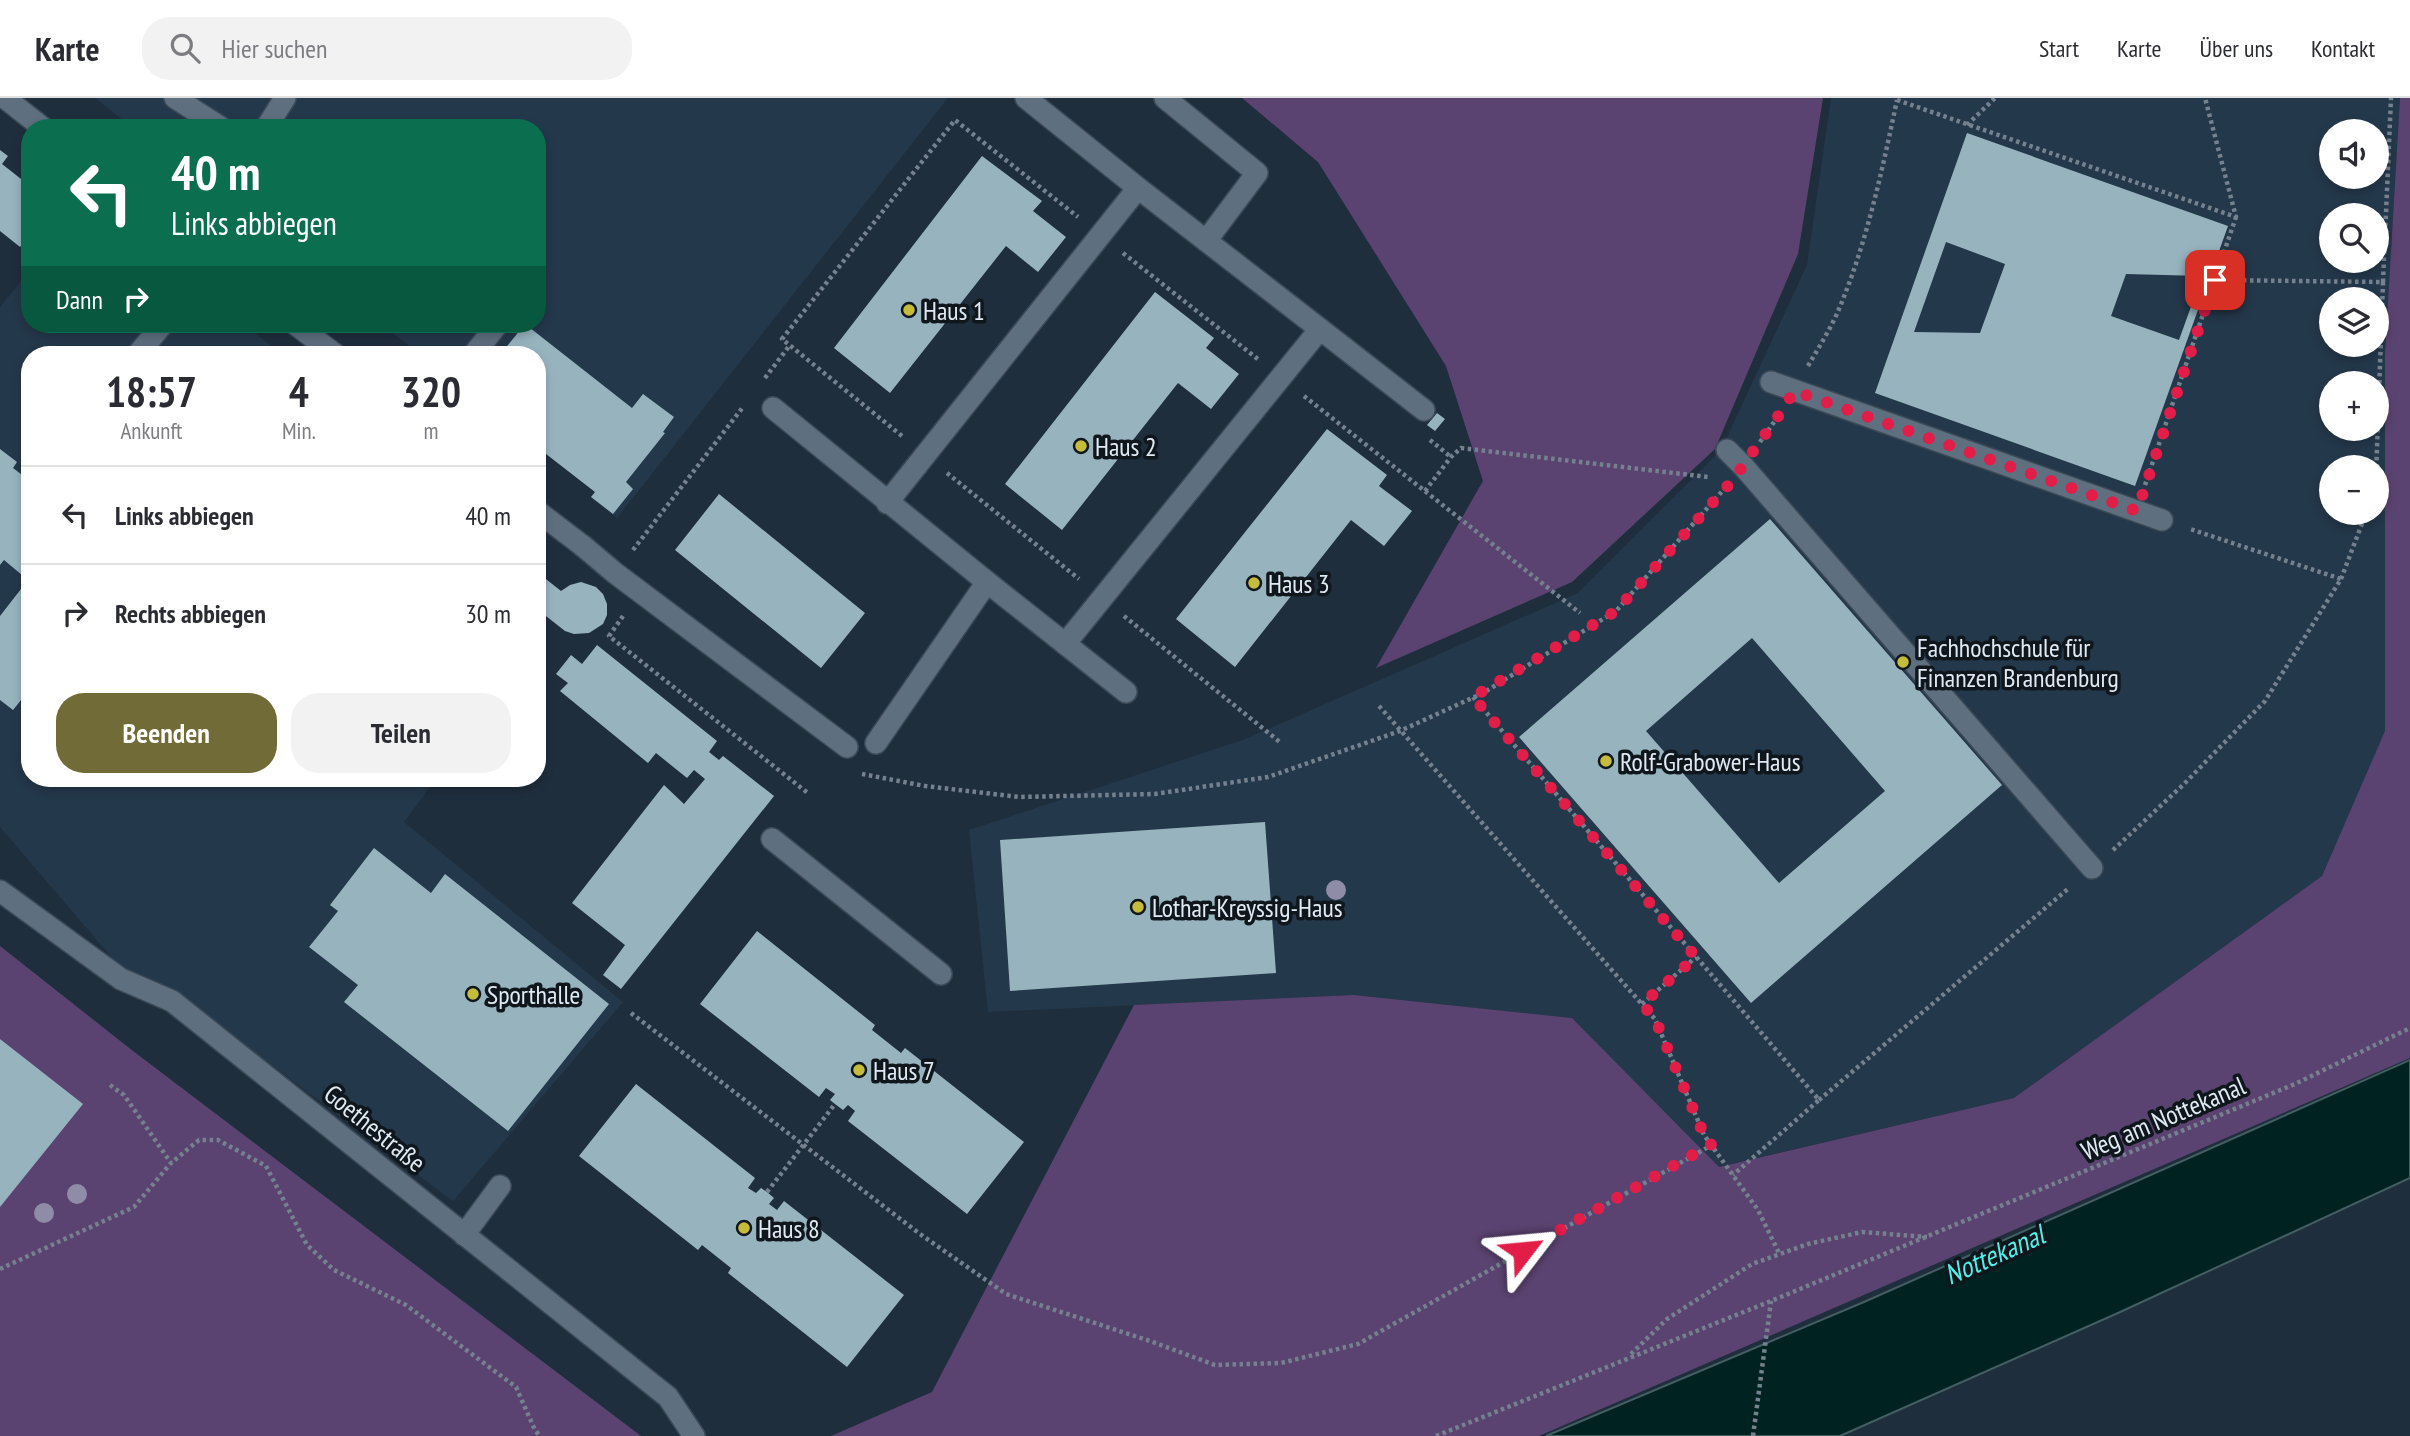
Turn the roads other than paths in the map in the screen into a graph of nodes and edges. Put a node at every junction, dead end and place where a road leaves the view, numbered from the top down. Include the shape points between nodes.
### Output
1 (5, 98) edge
2 (175, 98) edge
3 (285, 98) edge
4 (1026, 98) edge
5 (1165, 98) edge
6 (32, 119) edge
7 (208, 119) edge
8 (272, 119) edge
9 (1138, 188) junction
10 (1206, 241) junction
11 (1320, 330) junction
12 (307, 333) edge
13 (324, 346) edge
14 (1772, 383) dead end
15 (773, 408) dead end
16 (1424, 410) dead end
17 (1727, 450) dead end
18 (887, 503) junction
19 (546, 518) edge
20 (2162, 520) road end
21 (987, 582) junction
22 (1065, 644) junction
23 (1126, 692) dead end
24 (876, 743) dead end
25 (847, 747) dead end
26 (772, 839) dead end
27 (2092, 868) road end
28 (0, 891) edge
29 (941, 974) dead end
30 (500, 1186) dead end
31 (464, 1235) junction
32 (694, 1436) edge

1 - 6 street
2 - 7 street
3 - 8 street
4 - 9 street
5 - 10 street via 1256,173
9 - 10 street
9 - 18 street
10 - 11 street
11 - 16 street
11 - 22 street
12 - 13 street
14 - 20 street
15 - 18 street
17 - 27 street
18 - 21 street
19 - 25 street
21 - 22 street
21 - 24 street
22 - 23 street
26 - 29 street
28 - 31 street, Goethestraße via 121,979 172,1001
30 - 31 street
31 - 32 street, Goethestraße via 668,1397

